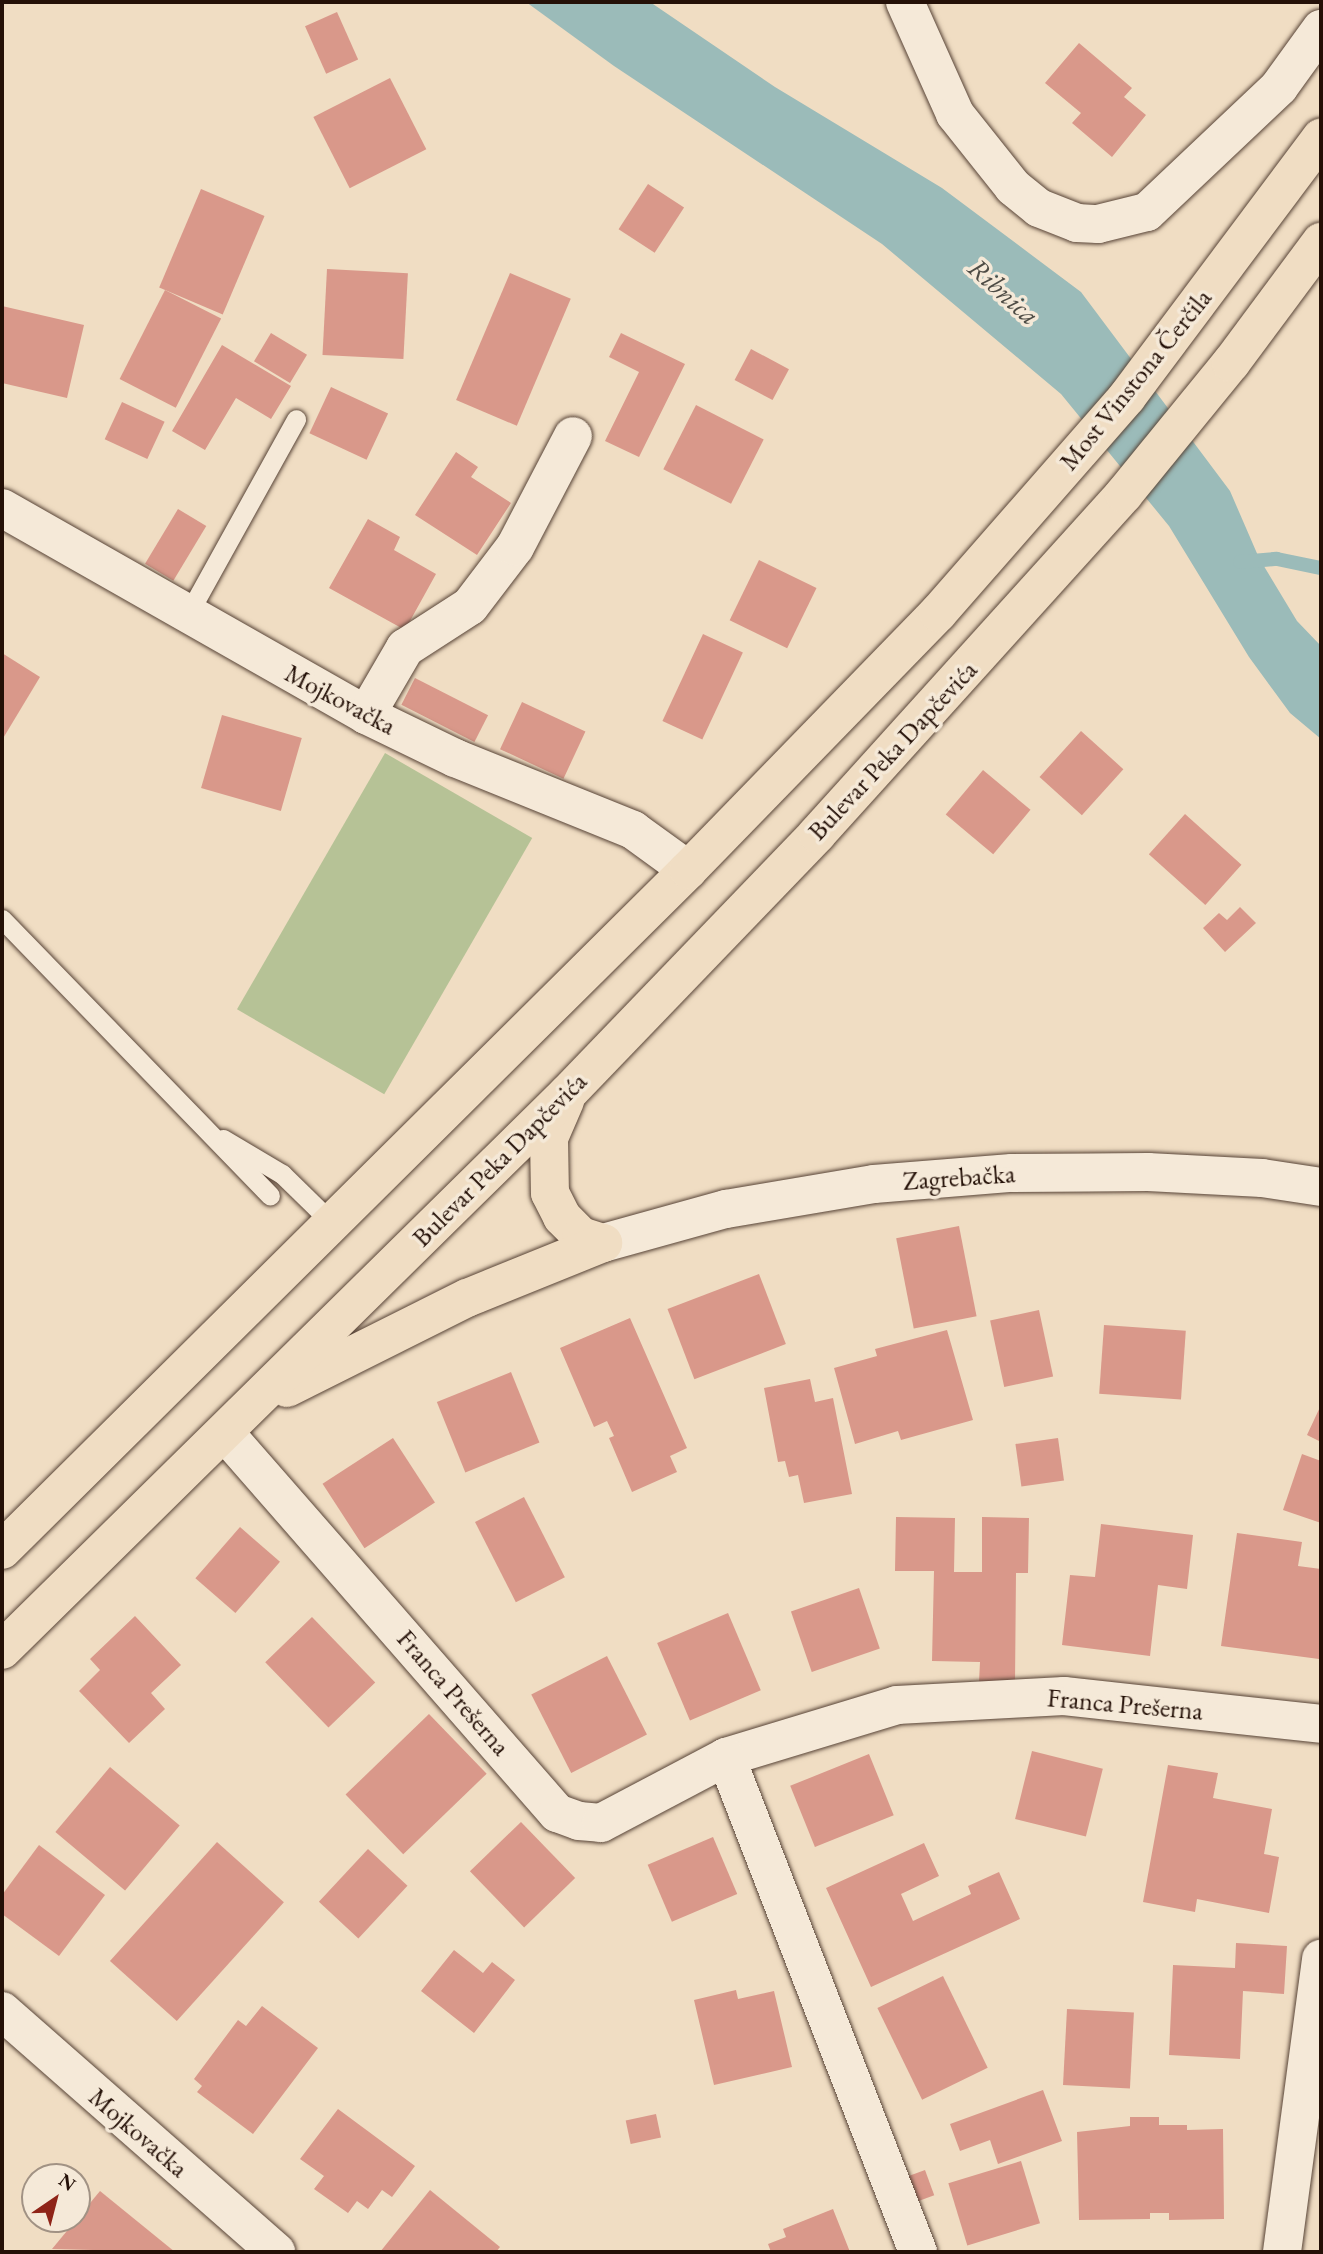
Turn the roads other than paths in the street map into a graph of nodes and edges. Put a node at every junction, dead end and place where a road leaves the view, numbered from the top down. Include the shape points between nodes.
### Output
1 (905, 2) edge
2 (1321, 29) edge
3 (1321, 138) edge
4 (1321, 242) edge
5 (296, 419) dead end
6 (573, 436) dead end
7 (2, 508) edge
8 (187, 616) junction
9 (366, 715) junction
10 (688, 870) junction
11 (4, 926) edge
12 (568, 1093) junction
13 (207, 1131) junction
14 (1321, 1187) edge
15 (270, 1196) dead end
16 (333, 1224) junction
17 (603, 1243) junction
18 (251, 1407) junction
19 (225, 1433) junction
20 (2, 1550) edge
21 (2, 1650) edge
22 (1321, 1724) edge
23 (726, 1757) junction
24 (1321, 1959) edge
25 (2, 2011) edge
26 (276, 2252) edge
27 (918, 2252) edge
28 (1282, 2252) edge

1 - 2 street via 955,114 1013,187 1039,208 1077,223 1098,224 1147,212 1279,87
3 - 10 main road, Most Vinstona Čerčila via 1127,397 938,613
4 - 12 main road, Bulevar Peka Dapčevića via 1178,428 982,654
5 - 8 lane
6 - 9 street via 515,547 470,607 405,648
7 - 8 street, Mojkovačka
8 - 9 street, Mojkovačka
9 - 10 street, Mojkovačka via 480,769 633,830
10 - 16 main road
11 - 13 lane
12 - 17 main road via 549,1138 550,1193 562,1217 581,1236
12 - 18 main road, Bulevar Peka Dapčevića
13 - 15 lane
13 - 16 lane via 282,1174
14 - 17 street, Zagrebačka via 1262,1178 1148,1172 999,1174 874,1184 726,1209
16 - 20 main road
17 - 18 main road via 467,1298
18 - 19 main road, Bulevar Peka Dapčevića
19 - 21 main road, Bulevar Peka Dapčevića
19 - 23 street, Franca Prešerna via 557,1813 601,1823
22 - 23 street, Franca Prešerna via 1064,1696 966,1701 897,1705
23 - 27 street
24 - 28 street
25 - 26 street, Mojkovačka

